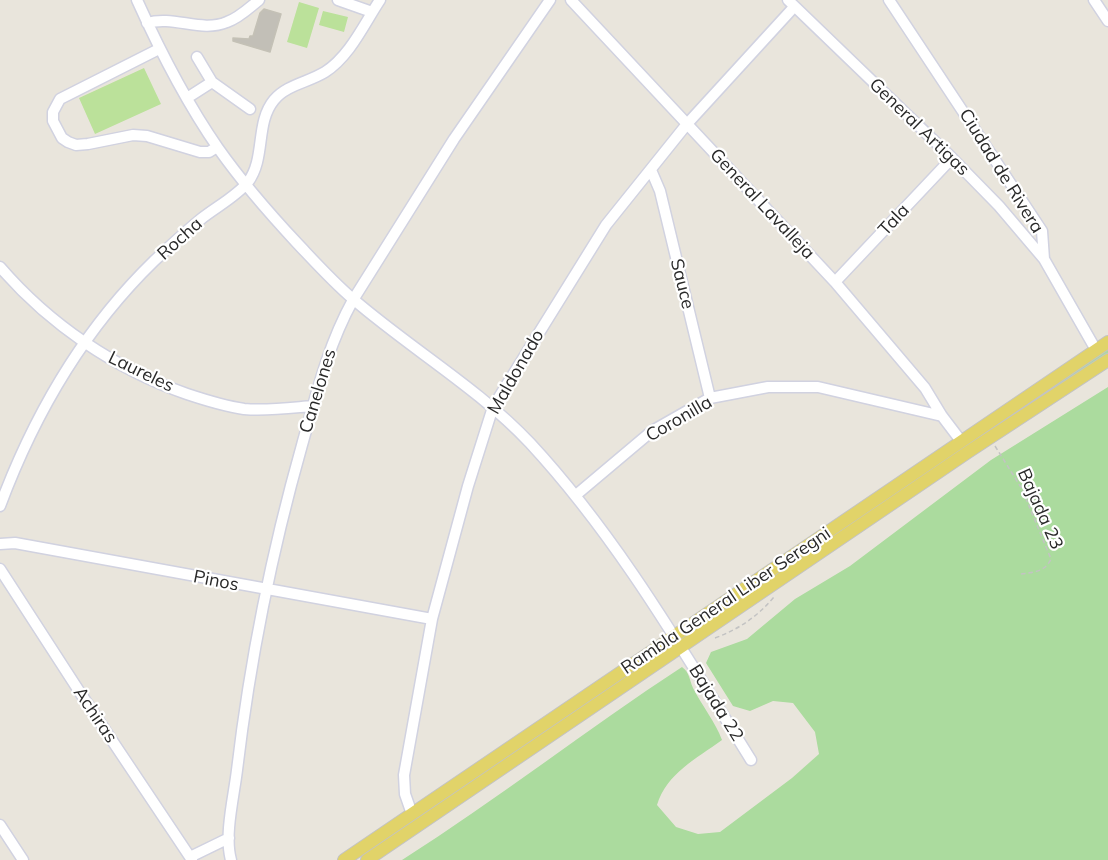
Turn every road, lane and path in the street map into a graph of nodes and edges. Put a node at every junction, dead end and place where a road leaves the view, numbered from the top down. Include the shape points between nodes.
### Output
1 (137, 0) edge
2 (259, 0) edge
3 (338, 0) edge
4 (380, 0) edge
5 (550, 0) edge
6 (571, 0) edge
7 (889, 0) edge
8 (1098, 1) edge
9 (791, 3) edge
10 (372, 12) junction
11 (1108, 21) edge
12 (147, 23) junction
13 (159, 49) junction
14 (197, 57) dead end
15 (212, 82) junction
16 (187, 98) junction
17 (250, 108) dead end
18 (687, 124) junction
19 (218, 147) junction
20 (952, 158) junction
21 (651, 170) junction
22 (246, 184) junction
23 (1044, 259) junction
24 (0, 267) edge
25 (835, 282) junction
26 (353, 300) junction
27 (84, 342) junction
28 (1108, 342) edge
29 (1096, 350) junction
30 (1108, 360) edge
31 (710, 398) junction
32 (312, 406) junction
33 (493, 408) junction
34 (942, 416) junction
35 (990, 438) junction
36 (961, 441) junction
37 (576, 495) junction
38 (0, 507) edge
39 (0, 544) edge
40 (0, 569) edge
41 (1021, 574) dead end
42 (265, 590) junction
43 (432, 619) junction
44 (674, 636) junction
45 (681, 647) junction
46 (752, 760) dead end
47 (412, 814) junction
48 (0, 825) edge
49 (229, 838) junction
50 (191, 858) edge
51 (23, 860) edge
52 (231, 860) edge
53 (344, 860) edge
54 (367, 860) edge

1 - 12 street, Bajada 22
2 - 12 street via 235,19 217,25 169,20
3 - 10 street
4 - 10 street, Rocha
5 - 26 street, Canelones via 454,139
6 - 18 street, General Lavalleja
7 - 23 street, Ciudad de Rivera via 1042,231
8 - 11 street
9 - 18 street, Maldonado
9 - 20 street, General Artigas
10 - 22 street, Rocha via 339,60 273,101 265,118 256,169
12 - 13 street, Bajada 22
13 - 16 street, Bajada 22
13 - 19 street via 60,99 53,121 62,138 76,145 133,135 200,152
14 - 15 street
15 - 16 street
15 - 17 street
16 - 19 street, Bajada 22
18 - 21 street, Maldonado
18 - 25 street, General Lavalleja
19 - 22 street, Bajada 22
20 - 23 street, General Artigas
20 - 25 street, Tala
21 - 31 street, Sauce via 660,191
21 - 33 street, Maldonado via 606,225
22 - 26 street, Bajada 22
22 - 27 street, Rocha via 154,262
23 - 29 street, Ciudad de Rivera
24 - 27 street, Laureles via 48,314
25 - 34 street, General Lavalleja via 925,388
26 - 32 street, Canelones via 339,325
26 - 33 street, Bajada 22
27 - 32 street, Laureles via 160,385 215,403 272,410
27 - 38 street, Rocha via 29,438
28 - 29 main road, Rambla General Liber Seregni
29 - 36 main road, Rambla General Liber Seregni
30 - 35 main road, Rambla General Liber Seregni
31 - 34 street, Coronilla via 768,387 818,387
31 - 37 street, Coronilla via 652,431
32 - 42 street, Canelones
33 - 37 street, Bajada 22
33 - 43 street, Maldonado via 464,497
34 - 36 street, General Lavalleja
35 - 41 path, Bajada 23 via 1022,489 1050,559 1047,567
35 - 45 main road, Rambla General Liber Seregni
36 - 44 main road, Rambla General Liber Seregni
37 - 44 street, Bajada 22
39 - 42 street, Pinos via 15,543
40 - 50 street, Achiras
42 - 43 street, Pinos
42 - 49 street, Canelones
43 - 47 street, Maldonado via 404,775
44 - 45 street, Bajada 22
44 - 47 main road, Rambla General Liber Seregni
45 - 46 street, Bajada 22
45 - 54 main road, Rambla General Liber Seregni
47 - 53 main road, Rambla General Liber Seregni
48 - 51 street
49 - 50 street
49 - 52 street, Canelones

